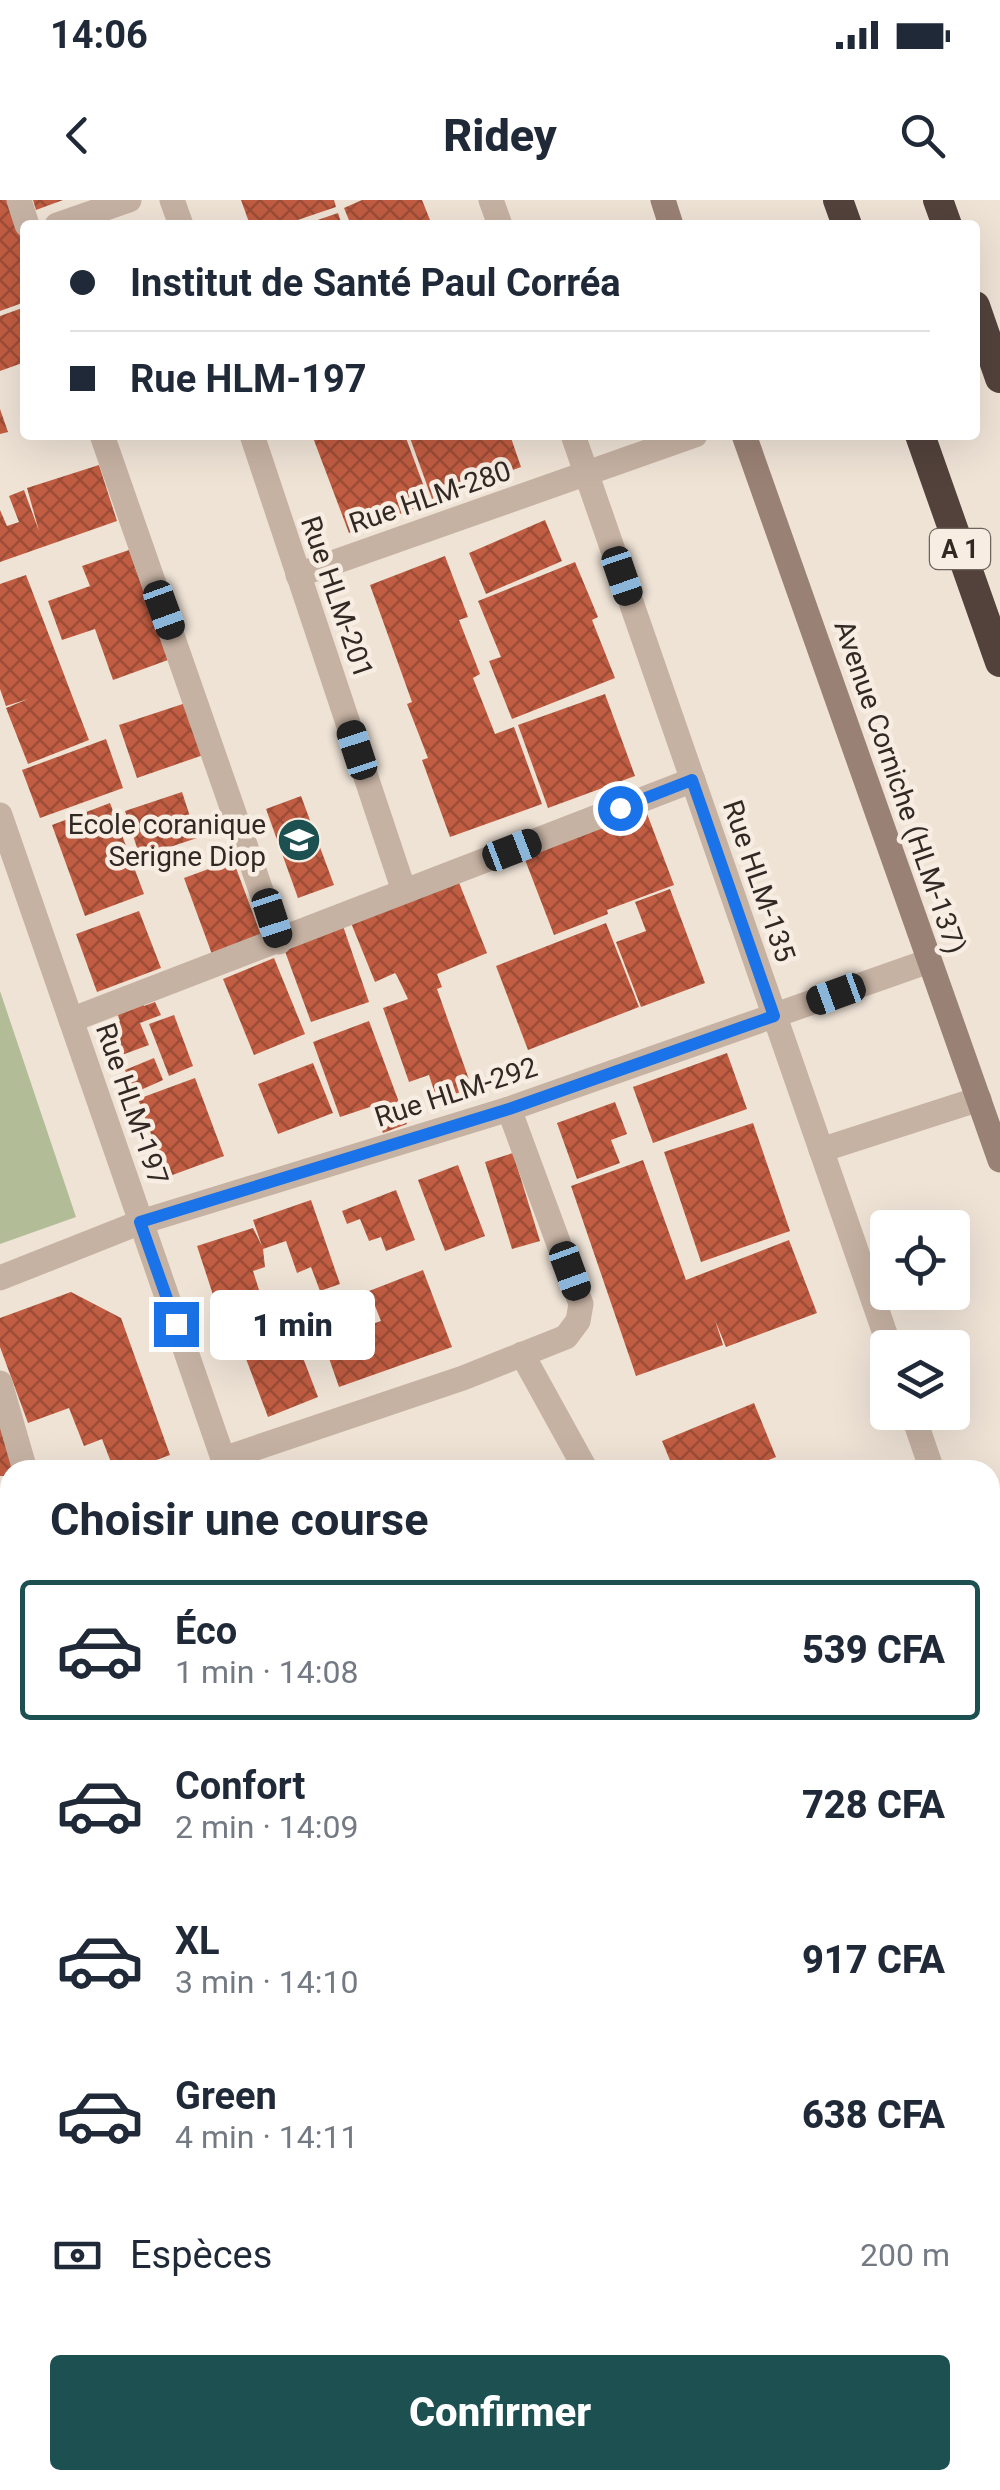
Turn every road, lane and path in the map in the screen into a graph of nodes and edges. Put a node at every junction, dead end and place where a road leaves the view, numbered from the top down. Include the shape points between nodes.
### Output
1 (130, 200) edge
2 (72, 220) edge
3 (980, 320) edge
4 (1000, 378) edge
5 (104, 440) edge
6 (254, 440) edge
7 (575, 440) edge
8 (681, 440) edge
9 (746, 440) edge
10 (922, 440) edge
11 (586, 474) junction
12 (298, 574) junction
13 (1000, 662) edge
14 (692, 780) junction
15 (0, 815) edge
16 (404, 891) junction
17 (279, 942) junction
18 (929, 961) junction
19 (774, 1016) junction
20 (71, 1020) junction
21 (978, 1100) junction
22 (509, 1109) junction
23 (821, 1150) junction
24 (1000, 1160) edge
25 (140, 1222) junction
26 (0, 1278) edge
27 (884, 1330) edge
28 (522, 1354) junction
29 (0, 1383) edge
30 (918, 1430) edge
31 (23, 1460) edge
32 (224, 1460) edge
33 (236, 1460) edge
34 (580, 1460) edge
35 (929, 1460) edge

1 - 2 street
3 - 4 highway
5 - 17 street
6 - 12 street, Rue HLM-201
7 - 11 street, Rue HLM-135
8 - 11 street, Rue HLM-280
9 - 18 street, Avenue Corniche (HLM-137)
10 - 13 highway, A 1
11 - 12 street, Rue HLM-280
11 - 14 street, Rue HLM-135
12 - 16 street, Rue HLM-201
14 - 16 street
14 - 19 street, Rue HLM-135
15 - 20 street, Rue HLM-197
16 - 17 street
17 - 20 street
18 - 19 street, Rue HLM-292
18 - 21 street, Avenue Corniche (HLM-137)
19 - 22 street, Rue HLM-292
19 - 23 street, Rue HLM-135
20 - 25 street, Rue HLM-197
21 - 23 street
21 - 24 street, Avenue Corniche (HLM-137)
22 - 25 street, Rue HLM-292
22 - 28 street via 582,1304 566,1337
23 - 27 street, Rue HLM-135
25 - 26 street, Rue HLM-292
25 - 32 street, Rue HLM-197
28 - 33 street
28 - 34 street
29 - 31 street
30 - 35 street

